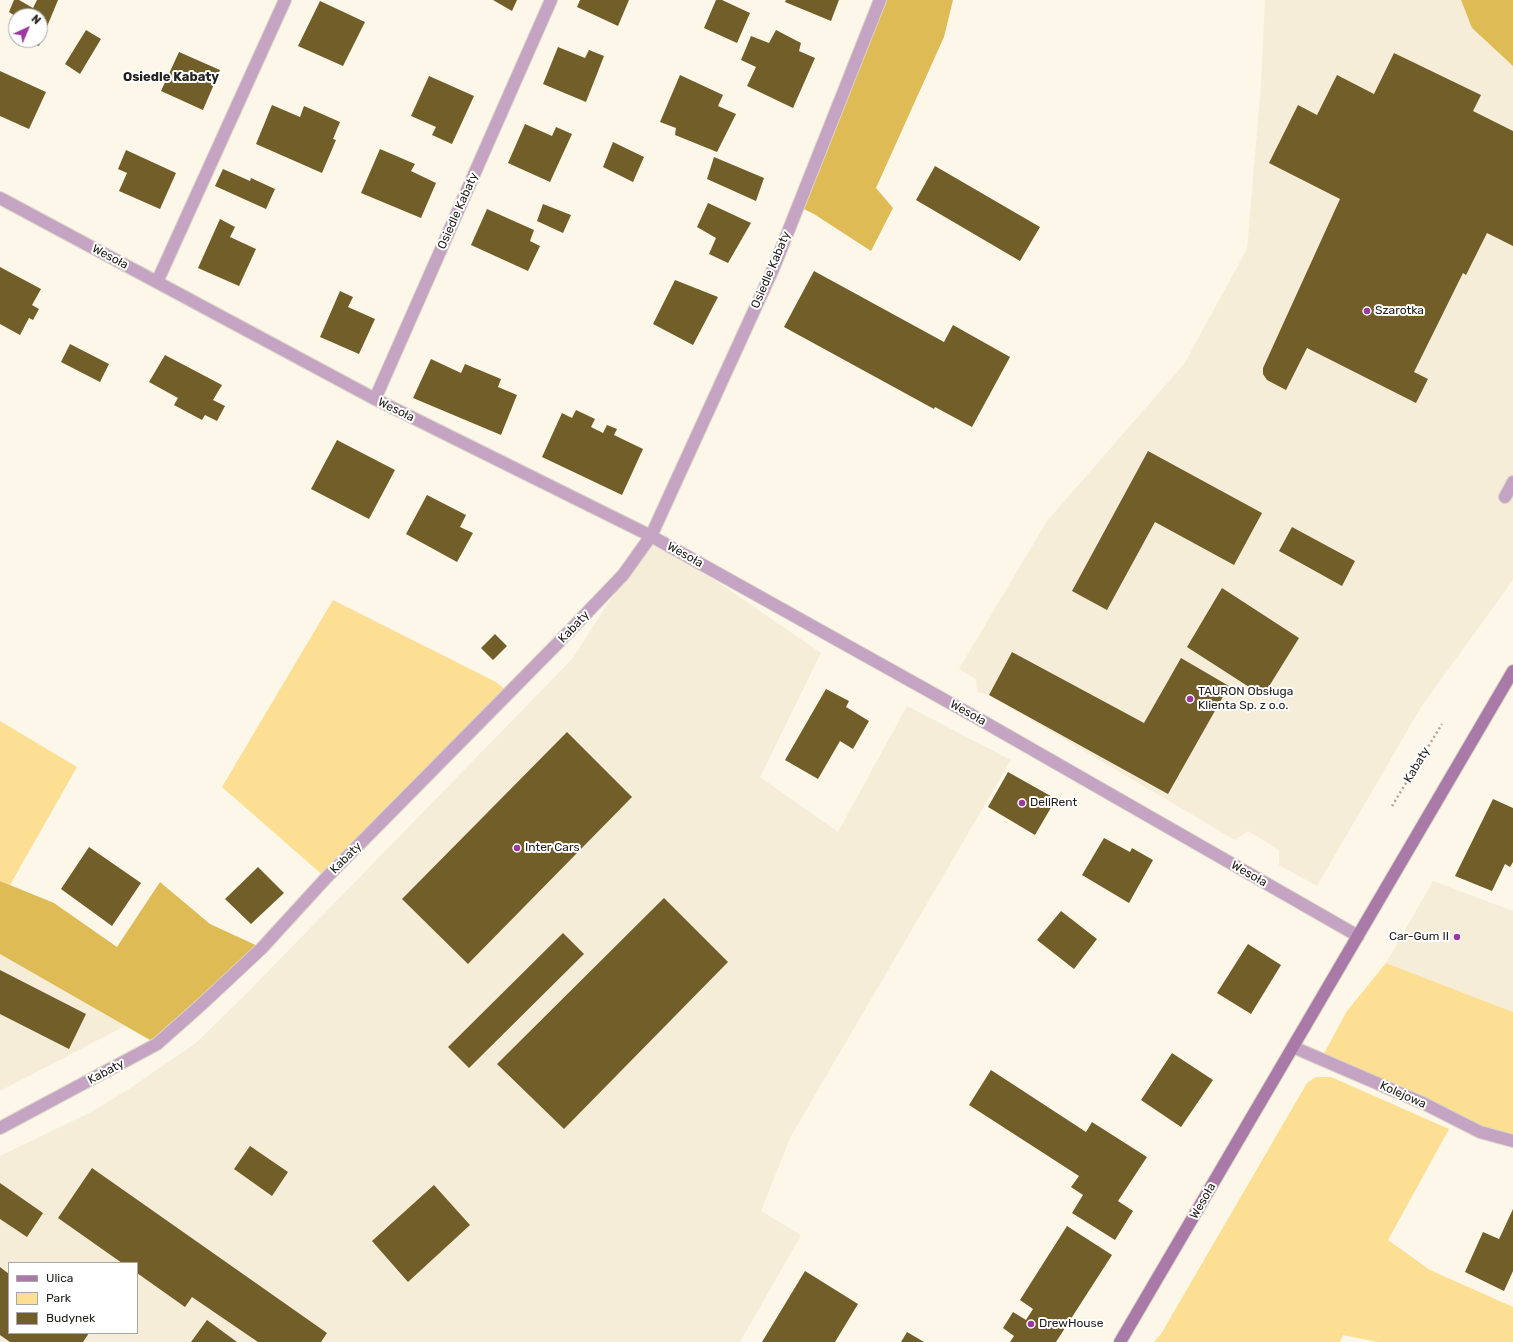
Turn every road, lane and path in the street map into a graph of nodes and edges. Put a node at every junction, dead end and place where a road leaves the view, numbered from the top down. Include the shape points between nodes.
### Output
1 (286, 0) edge
2 (551, 0) edge
3 (880, 0) edge
4 (0, 198) edge
5 (157, 282) junction
6 (375, 400) junction
7 (1513, 482) edge
8 (1505, 497) dead end
9 (651, 536) junction
10 (1513, 671) edge
11 (1442, 724) dead end
12 (1392, 806) dead end
13 (1358, 936) junction
14 (1293, 1047) junction
15 (0, 1128) edge
16 (1513, 1141) edge
17 (1120, 1342) edge

1 - 5 street
2 - 6 street, Osiedle Kabaty
3 - 9 street, Osiedle Kabaty via 774,267
4 - 5 street, Wesoła
5 - 6 street, Wesoła
6 - 9 street, Wesoła
7 - 8 street
9 - 13 street, Wesoła via 993,727
9 - 15 street, Kabaty via 623,575 558,643 326,878 262,948 201,1005 158,1044
10 - 13 street, Wesoła
11 - 12 path, Kabaty
13 - 14 street, Wesoła
14 - 16 street, Kolejowa via 1425,1104 1480,1132
14 - 17 street, Wesoła

